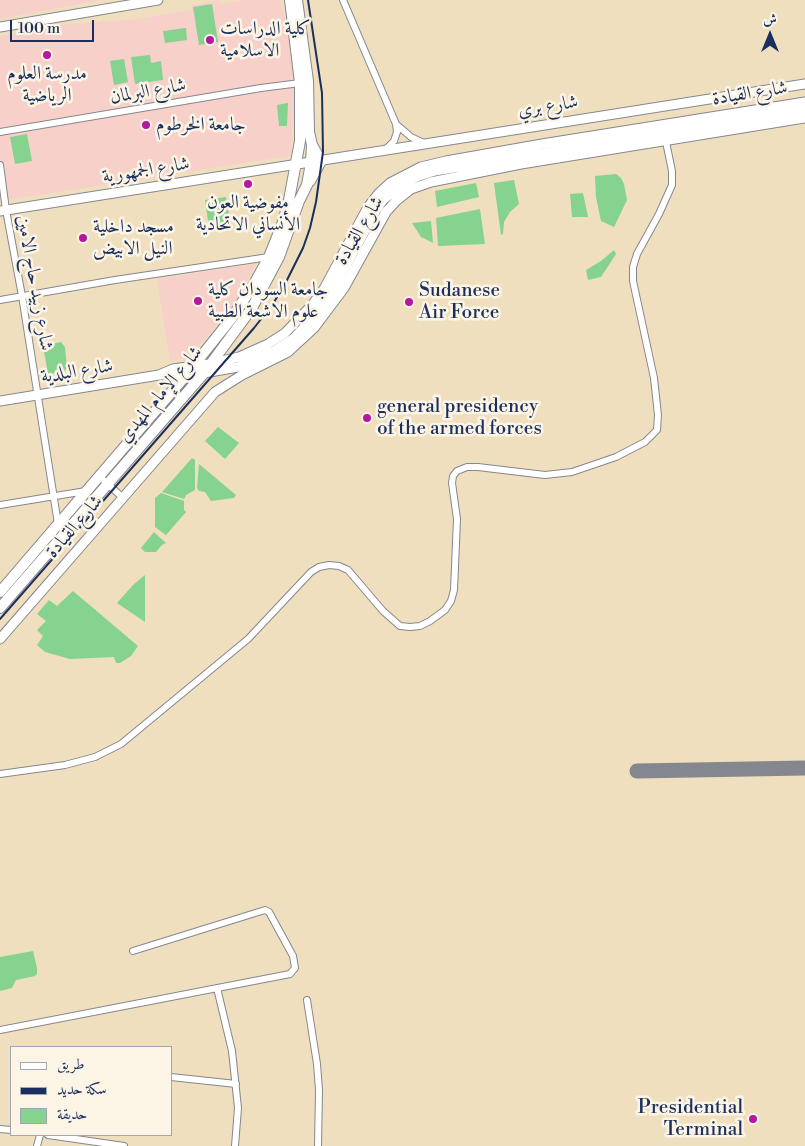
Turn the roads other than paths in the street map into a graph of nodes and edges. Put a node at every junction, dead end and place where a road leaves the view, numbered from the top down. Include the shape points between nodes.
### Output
1 (158, 0) edge
2 (290, 0) edge
3 (297, 0) edge
4 (343, 0) edge
5 (0, 28) edge
6 (300, 83) junction
7 (805, 84) edge
8 (805, 102) edge
9 (805, 110) edge
10 (805, 118) edge
11 (396, 124) junction
12 (0, 132) edge
13 (665, 137) junction
14 (426, 144) junction
15 (384, 151) junction
16 (544, 152) junction
17 (316, 162) junction
18 (297, 164) junction
19 (0, 165) edge
20 (3, 211) edge
21 (269, 257) junction
22 (22, 296) junction
23 (0, 300) edge
24 (194, 365) junction
25 (208, 370) junction
26 (187, 374) junction
27 (159, 375) junction
28 (220, 388) junction
29 (38, 395) junction
30 (0, 401) edge
31 (103, 480) junction
32 (87, 491) junction
33 (54, 497) junction
34 (122, 497) junction
35 (0, 505) edge
36 (58, 524) junction
37 (1, 589) edge
38 (0, 608) edge
39 (0, 639) edge
40 (0, 774) edge
41 (133, 951) dead end
42 (218, 988) junction
43 (307, 1000) dead end
44 (0, 1030) edge
45 (172, 1077) edge
46 (236, 1084) junction
47 (55, 1136) edge
48 (124, 1146) edge
49 (235, 1146) edge
50 (318, 1146) edge

1 - 5 main road
2 - 6 main road, شارع الإمام المهدي
3 - 17 main road, شارع الإمام المهدي via 308,81 309,132
4 - 11 street
6 - 12 street, شارع البرلمان
6 - 18 main road, شارع الإمام المهدي
7 - 14 main road, شارع بري
8 - 16 main road, شارع القيادة
9 - 13 main road, شارع القيادة
10 - 13 main road, شارع القيادة
11 - 14 street
11 - 15 street via 394,141
13 - 16 main road, شارع القيادة
13 - 40 street via 672,185 637,254 633,281 652,368 658,415 657,430 646,442 616,458 572,472 545,475 478,467 457,471 452,483 457,519 454,590 445,610 430,621 420,626 400,626 348,570 329,564 320,567 311,572 248,639 120,744 95,757
14 - 15 main road, شارع بري
15 - 17 main road, شارع بري
16 - 25 main road, شارع القيادة via 446,161 420,167 390,183 368,207 324,289 299,320 285,333 259,348
16 - 28 main road, شارع القيادة via 411,189 386,212 344,288 302,340 284,355
17 - 18 main road, شارع بري
17 - 25 main road, شارع الإمام المهدي via 282,249 263,287
18 - 20 main road, شارع الجمهورية
18 - 21 main road, شارع الإمام المهدي via 283,222
19 - 20 street, شارع زبيد حاج الامين
20 - 22 street, شارع زبيد حاج الامين
21 - 22 street
21 - 24 main road, شارع الإمام المهدي via 231,319
22 - 23 street
22 - 29 street, شارع زبيد حاج الامين
24 - 25 main road, شارع القيادة
24 - 26 main road, شارع الإمام المهدي
24 - 27 main road, شارع القيادة via 173,368
25 - 26 main road
25 - 28 main road
25 - 31 main road, شارع الإمام المهدي
26 - 27 main road
26 - 31 main road, شارع الإمام المهدي
27 - 29 main road, شارع البلدية
28 - 34 main road, شارع القيادة
29 - 30 main road, شارع البلدية
29 - 33 street, شارع زبيد حاج الامين
31 - 32 main road
31 - 34 street
31 - 38 main road, شارع الإمام المهدي
32 - 33 street
32 - 36 main road
33 - 35 street
33 - 36 street, شارع زبيد حاج الامين
34 - 39 main road, شارع القيادة
36 - 37 main road
41 - 42 street via 265,910 269,912 292,956 293,972
42 - 44 street
42 - 46 street via 229,1032
43 - 50 street via 318,1073
45 - 46 street
46 - 49 street
47 - 48 street

